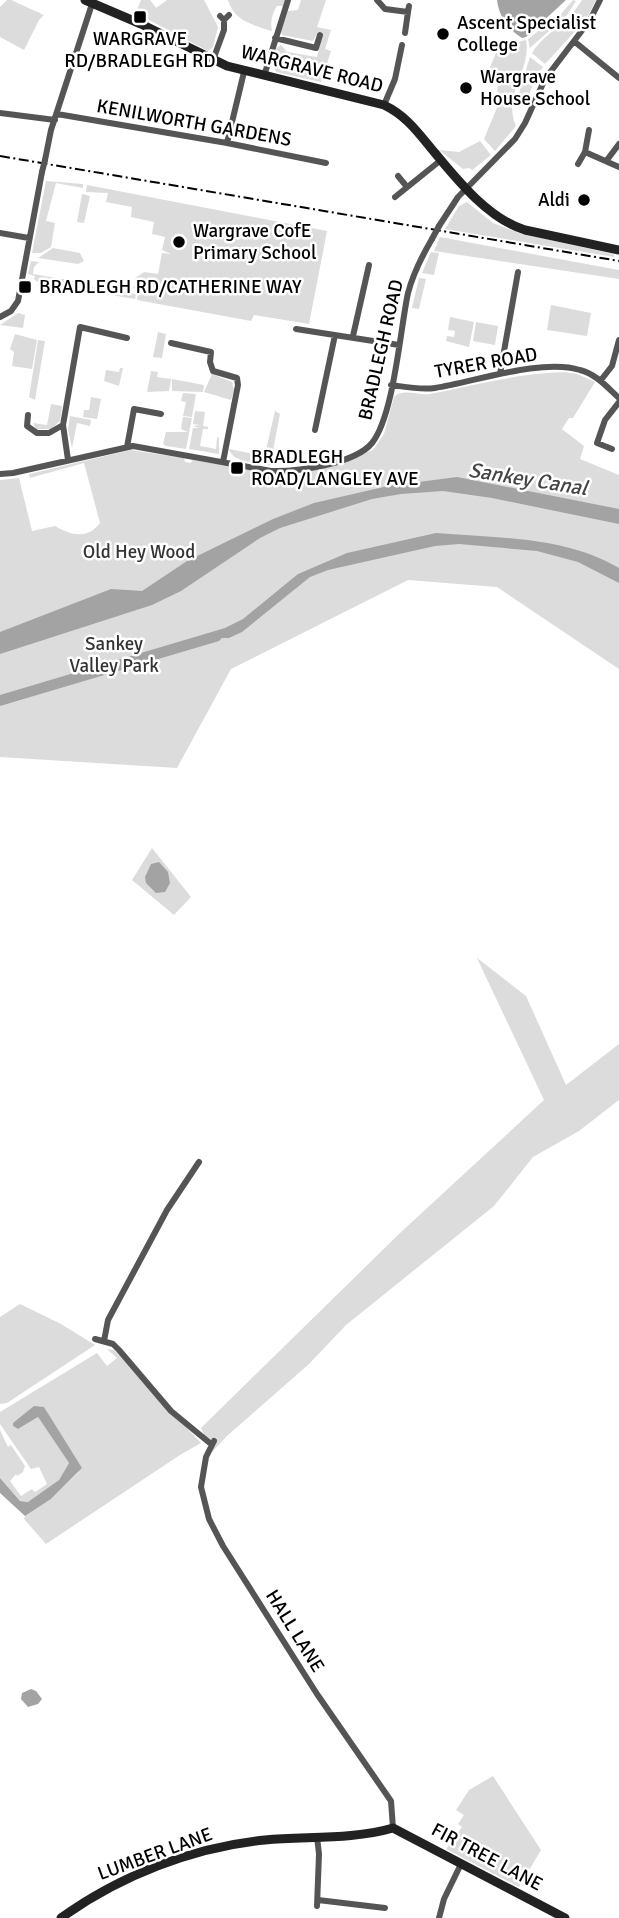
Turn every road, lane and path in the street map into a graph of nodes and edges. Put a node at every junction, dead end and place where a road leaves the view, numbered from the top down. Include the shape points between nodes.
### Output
1 (288, 0) edge
2 (377, 0) edge
3 (600, 0) edge
4 (88, 2) edge
5 (224, 17) dead end
6 (405, 33) dead end
7 (320, 35) dead end
8 (275, 38) junction
9 (575, 42) junction
10 (402, 45) dead end
11 (212, 60) junction
12 (244, 72) junction
13 (264, 76) junction
14 (619, 78) edge
15 (384, 105) junction
16 (0, 113) edge
17 (56, 117) junction
18 (589, 130) dead end
19 (227, 143) junction
20 (619, 144) edge
21 (585, 152) junction
22 (441, 160) junction
23 (607, 160) junction
24 (326, 163) dead end
25 (578, 164) dead end
26 (619, 167) edge
27 (398, 176) dead end
28 (407, 187) junction
29 (467, 188) junction
30 (396, 197) dead end
31 (0, 233) edge
32 (29, 238) junction
33 (619, 250) edge
34 (369, 265) dead end
35 (518, 272) dead end
36 (0, 317) edge
37 (296, 329) dead end
38 (335, 335) junction
39 (354, 336) junction
40 (127, 338) dead end
41 (619, 340) edge
42 (171, 344) dead end
43 (399, 345) junction
44 (500, 374) junction
45 (601, 380) junction
46 (391, 385) junction
47 (619, 400) edge
48 (161, 414) dead end
49 (29, 415) dead end
50 (63, 425) junction
51 (315, 429) dead end
52 (127, 447) junction
53 (612, 449) dead end
54 (68, 460) junction
55 (223, 462) junction
56 (0, 474) edge
57 (199, 1162) dead end
58 (95, 1339) dead end
59 (104, 1340) junction
60 (393, 1828) junction
61 (317, 1837) junction
62 (461, 1864) junction
63 (386, 1908) dead end
64 (61, 1918) edge
65 (439, 1918) edge
66 (565, 1918) edge

1 - 8 street
2 - 6 street via 385,9 409,9
3 - 9 street, BRADLEGH ROAD
4 - 11 street, WARGRAVE ROAD
4 - 17 street
5 - 11 street via 225,30
7 - 8 street via 316,48
8 - 13 street
9 - 14 street
9 - 29 street, BRADLEGH ROAD via 545,79 515,139
10 - 15 street
11 - 12 street, WARGRAVE ROAD
12 - 13 street, WARGRAVE ROAD
12 - 19 street
13 - 15 street, WARGRAVE ROAD
15 - 22 street, WARGRAVE ROAD via 405,117
16 - 17 street, KENILWORTH GARDENS
17 - 19 street, KENILWORTH GARDENS
17 - 32 street, bridge
18 - 21 street
19 - 24 street, KENILWORTH GARDENS
20 - 23 street
21 - 23 street
21 - 25 street
22 - 28 street
22 - 29 street, WARGRAVE ROAD
23 - 26 street
27 - 28 street
28 - 30 street
29 - 33 street, WARGRAVE ROAD via 516,228
29 - 43 street, BRADLEGH ROAD, bridge via 439,226 412,281
31 - 32 street
32 - 36 street via 18,302
34 - 39 street
35 - 44 street
37 - 38 street
38 - 39 street
38 - 51 street
39 - 43 street
40 - 50 street via 80,327
41 - 45 street via 612,366
42 - 55 street via 211,352 213,371 237,378
43 - 46 street, BRADLEGH ROAD
44 - 45 street, TYRER ROAD via 568,367
44 - 46 street, TYRER ROAD via 432,388
45 - 47 street, TYRER ROAD
46 - 55 street, BRADLEGH ROAD via 380,430 370,445 351,456 289,472
47 - 53 street via 597,443
48 - 52 street via 134,410
49 - 50 street via 27,426 37,433 50,433
50 - 54 street
52 - 54 street, BRADLEGH ROAD
52 - 55 street, BRADLEGH ROAD
54 - 56 street, BRADLEGH ROAD
57 - 59 street via 167,1210 108,1320
58 - 59 street
59 - 60 street, HALL LANE via 120,1350 171,1411 212,1443 201,1487 209,1519 317,1695 391,1801
60 - 61 street, LUMBER LANE
60 - 62 street, FIR TREE LANE
61 - 63 street via 318,1903
61 - 64 street, LUMBER LANE via 262,1840 184,1857 110,1886
62 - 65 street
62 - 66 street, FIR TREE LANE

